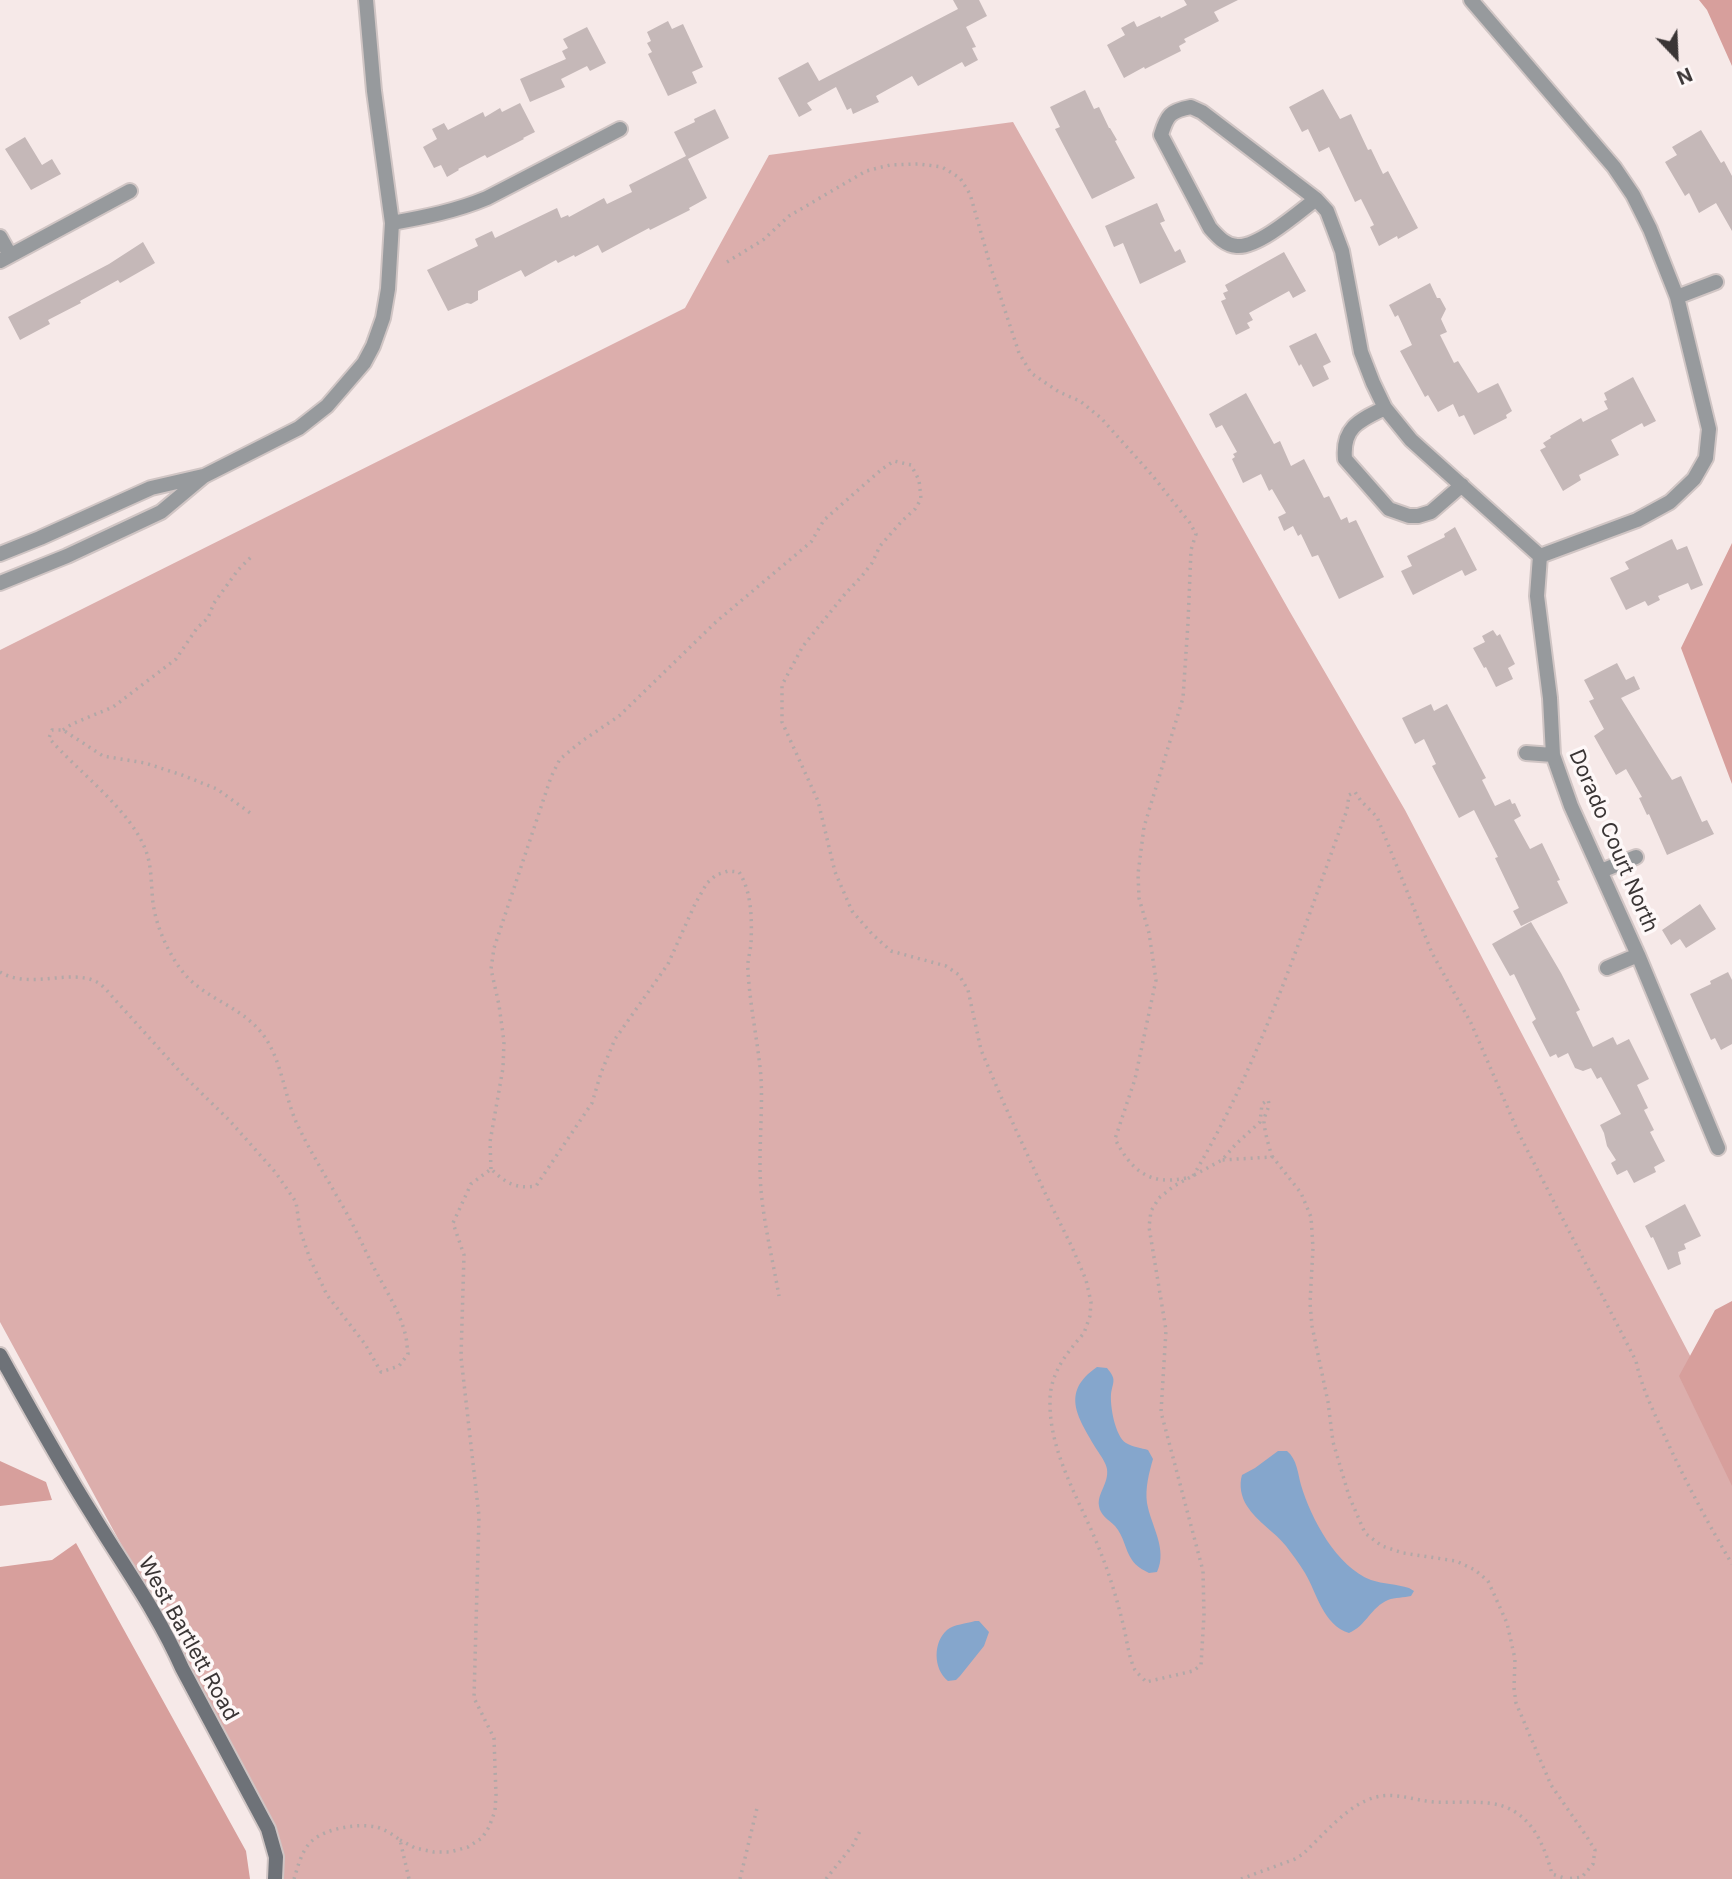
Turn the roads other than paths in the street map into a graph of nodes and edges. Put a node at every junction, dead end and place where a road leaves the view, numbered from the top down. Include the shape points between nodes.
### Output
1 (366, 0) edge
2 (1471, 0) edge
3 (620, 129) dead end
4 (130, 191) dead end
5 (1316, 199) junction
6 (392, 223) junction
7 (0, 237) edge
8 (5, 258) edge
9 (1716, 282) dead end
10 (1677, 297) junction
11 (1385, 408) junction
12 (204, 476) junction
13 (1462, 485) junction
14 (125, 500) junction
15 (135, 524) junction
16 (0, 554) edge
17 (1541, 556) junction
18 (0, 583) edge
19 (1526, 753) dead end
20 (1553, 755) junction
21 (1636, 857) dead end
22 (1601, 871) junction
23 (1638, 955) junction
24 (1607, 968) dead end
25 (1718, 1148) dead end
26 (0, 1355) edge
27 (275, 1879) edge

1 - 6 street
2 - 10 street via 1614,167 1650,229
3 - 6 street via 487,198
4 - 8 street
5 - 5 street via 1202,111 1181,109 1166,119 1161,135 1220,240 1243,246 1263,238
5 - 11 street via 1327,211 1342,251 1361,352
6 - 12 street via 383,318 365,363 327,406 299,428
7 - 8 street
9 - 10 street
10 - 17 street via 1709,429 1706,458 1694,479 1670,502 1637,520
11 - 13 street via 1411,440
11 - 13 street via 1349,431 1344,449 1345,459 1390,509 1409,516 1431,512
12 - 14 street via 151,488
12 - 15 street via 161,512
13 - 17 street
14 - 15 street
14 - 16 street
15 - 18 street
17 - 20 street, Dorado Court North via 1537,596
19 - 20 street
20 - 22 street, Dorado Court North
21 - 22 street
22 - 23 street, Dorado Court North
23 - 24 street
23 - 25 street, Dorado Court North
26 - 27 street, West Bartlett Road via 66,1474 147,1600 268,1829 276,1857

